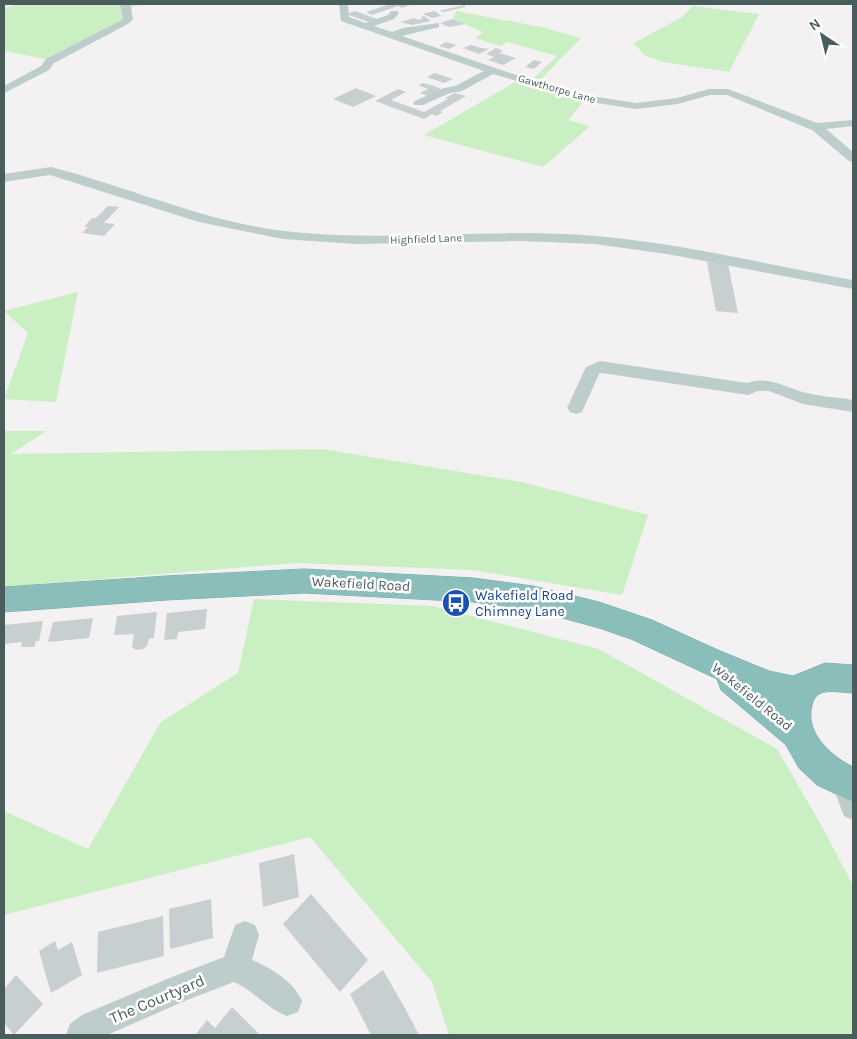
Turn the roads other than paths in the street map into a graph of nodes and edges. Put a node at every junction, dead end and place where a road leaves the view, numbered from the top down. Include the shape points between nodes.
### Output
1 (125, 4) edge
2 (344, 4) edge
3 (394, 12) dead end
4 (436, 25) dead end
5 (366, 26) junction
6 (393, 36) junction
7 (493, 70) junction
8 (4, 90) edge
9 (419, 103) dead end
10 (853, 123) edge
11 (816, 127) junction
12 (853, 158) edge
13 (4, 178) edge
14 (853, 285) edge
15 (853, 406) edge
16 (576, 408) dead end
17 (4, 600) edge
18 (707, 660) junction
19 (853, 679) edge
20 (800, 692) junction
21 (796, 733) junction
22 (850, 791) edge
23 (245, 935) dead end
24 (235, 967) junction
25 (287, 1001) dead end
26 (81, 1035) edge

1 - 8 street via 126,22 50,61 45,68
2 - 5 street, Gawthorpe Lane via 344,19
3 - 5 street via 391,17
4 - 6 street
5 - 6 street, Gawthorpe Lane
6 - 7 street, Gawthorpe Lane
7 - 9 street via 458,89
7 - 11 street, Gawthorpe Lane via 584,98 636,106 709,92 728,92
10 - 11 street
11 - 12 street
13 - 14 street, Highfield Lane via 51,171 204,219 283,235 355,240 522,236 595,240 667,250
15 - 16 street via 802,398 776,387 758,384 748,389 600,367 592,371
17 - 18 highway, Wakefield Road via 305,581 474,590 533,598 599,615 641,629
18 - 20 highway, Wakefield Road via 768,685
18 - 21 highway, Wakefield Road
19 - 20 highway via 824,677 810,682
20 - 21 highway, Wakefield Road via 792,718
21 - 22 highway, Wakefield Road via 806,752
23 - 24 street
24 - 25 street via 255,976
24 - 26 street, The Courtyard via 93,1026

